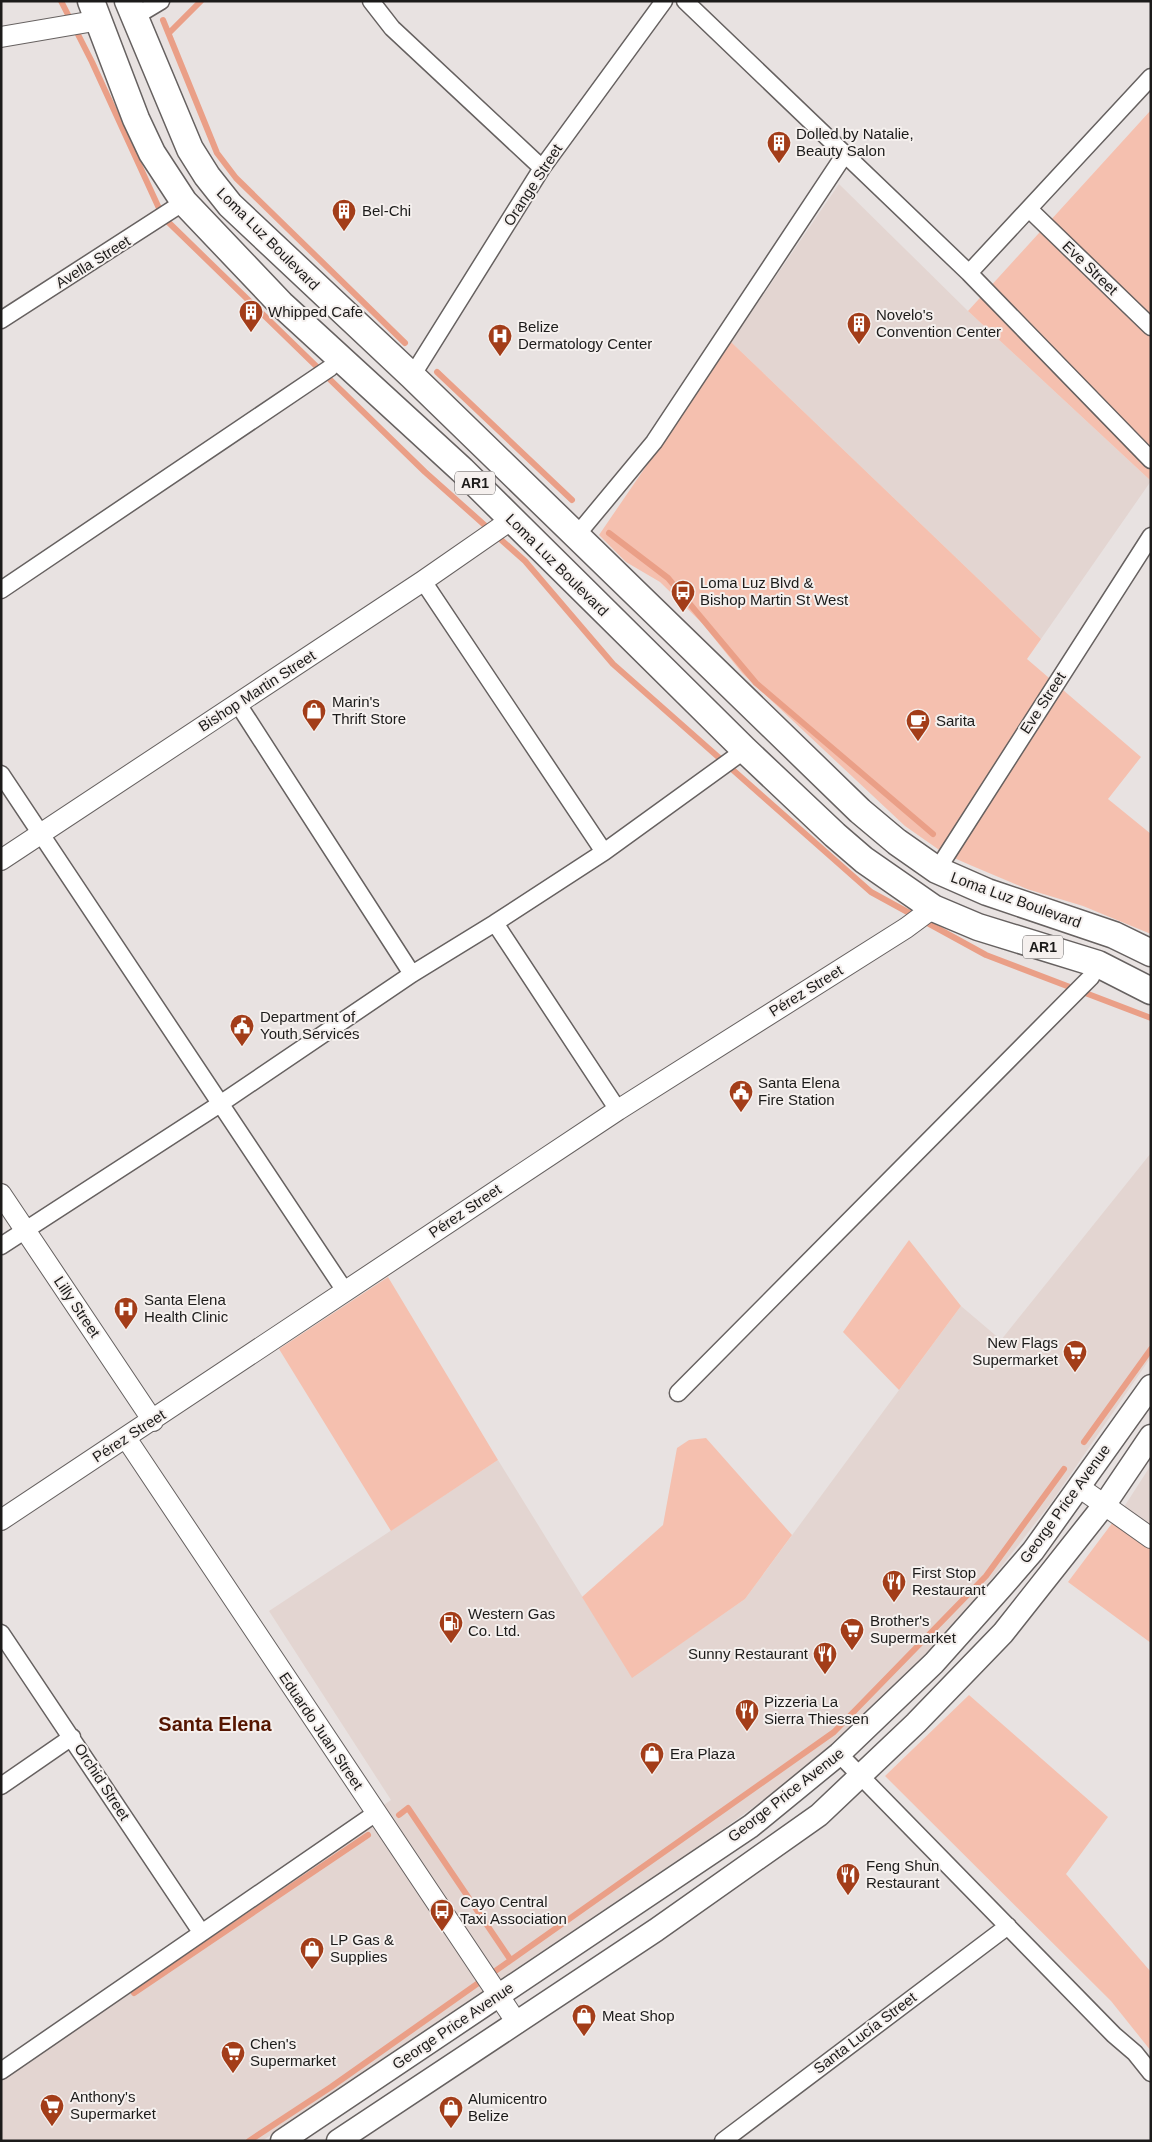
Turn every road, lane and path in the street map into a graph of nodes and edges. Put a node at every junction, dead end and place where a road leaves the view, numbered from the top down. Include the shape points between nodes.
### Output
1 (161, 1) edge
2 (371, 1) edge
3 (664, 1) edge
4 (685, 1) edge
5 (132, 8) edge
6 (96, 11) edge
7 (1, 36) edge
8 (1151, 77) edge
9 (845, 154) junction
10 (542, 168) junction
11 (184, 202) junction
12 (1030, 210) junction
13 (970, 273) junction
14 (1, 320) edge
15 (1151, 327) edge
16 (340, 358) junction
17 (412, 376) junction
18 (1151, 460) edge
19 (511, 520) junction
20 (576, 536) junction
21 (1151, 536) edge
22 (423, 581) junction
23 (1, 590) edge
24 (238, 704) junction
25 (745, 750) junction
26 (1, 774) edge
27 (41, 834) junction
28 (604, 852) junction
29 (1, 860) edge
30 (937, 870) junction
31 (933, 908) junction
32 (495, 923) junction
33 (1151, 953) edge
34 (1098, 964) junction
35 (412, 974) junction
36 (1151, 991) edge
37 (220, 1104) junction
38 (618, 1110) junction
39 (1, 1194) edge
40 (26, 1230) junction
41 (1, 1246) edge
42 (345, 1291) junction
43 (1151, 1386) edge
44 (678, 1393) dead end
45 (153, 1421) junction
46 (1151, 1436) edge
47 (126, 1438) junction
48 (1079, 1487) junction
49 (1105, 1504) junction
50 (1, 1520) edge
51 (1151, 1538) edge
52 (1, 1633) edge
53 (72, 1737) junction
54 (839, 1754) junction
55 (858, 1776) junction
56 (1, 1786) edge
57 (376, 1813) junction
58 (1008, 1926) junction
59 (201, 1932) junction
60 (499, 1994) junction
61 (517, 2022) junction
62 (1, 2070) edge
63 (1151, 2073) edge
64 (282, 2141) edge
65 (338, 2141) edge
66 (723, 2141) edge

1 - 5 street
2 - 10 street via 392,28
3 - 10 street, Orange Street
4 - 9 street
5 - 17 highway, Loma Luz Boulevard / AR1 via 177,120 207,176 230,205
6 - 7 street
6 - 11 highway, Loma Luz Boulevard / AR1 via 152,153
8 - 12 street
9 - 13 street
9 - 20 street via 654,442
10 - 17 street, Orange Street
11 - 14 street, Avella Street
11 - 16 highway, Loma Luz Boulevard / AR1 via 249,271
12 - 13 street
12 - 15 street, Eve Street
13 - 18 street
16 - 19 highway, Loma Luz Boulevard / AR1 via 462,470
16 - 23 street via 330,368
17 - 20 highway, Loma Luz Boulevard / AR1
19 - 22 street, Bishop Martin Street
19 - 25 highway, Loma Luz Boulevard / AR1
20 - 30 highway, Loma Luz Boulevard / AR1 via 860,810
21 - 30 street, Eve Street
22 - 24 street, Bishop Martin Street
22 - 28 street
24 - 27 street, Bishop Martin Street
24 - 35 street
25 - 28 street
25 - 31 highway, Loma Luz Boulevard / AR1 via 864,860
26 - 27 street
27 - 29 street, Bishop Martin Street
27 - 37 street
28 - 32 street
30 - 33 highway, Loma Luz Boulevard / AR1 via 987,892 1114,935
31 - 34 highway, Loma Luz Boulevard / AR1 via 978,927
31 - 38 street, Pérez Street
32 - 35 street
32 - 38 street
34 - 36 highway, Loma Luz Boulevard / AR1
34 - 44 street via 1092,977
35 - 37 street
37 - 40 street
37 - 42 street
38 - 42 street, Pérez Street
39 - 40 street, Lilly Street
40 - 41 street
40 - 45 street, Lilly Street
42 - 45 street, Pérez Street
43 - 48 main road, George Price Avenue
45 - 47 street, Pérez Street
46 - 49 main road, George Price Avenue
47 - 50 street, Pérez Street
47 - 57 street, Eduardo Juan Street
48 - 49 street
48 - 54 main road, George Price Avenue via 1033,1551 968,1626 891,1706
49 - 51 street
49 - 55 main road, George Price Avenue via 1003,1634 916,1723
52 - 53 street, Orchid Street
53 - 56 street
53 - 59 street, Orchid Street
54 - 55 street
54 - 60 main road, George Price Avenue via 751,1826
55 - 58 street
55 - 61 main road, George Price Avenue via 819,1815
57 - 59 street
57 - 60 street, Eduardo Juan Street
58 - 63 street via 1114,2035 1136,2053
58 - 66 street, Santa Lucía Street
59 - 62 street
60 - 61 street, Eduardo Juan Street
60 - 64 main road, George Price Avenue
61 - 65 main road, George Price Avenue

